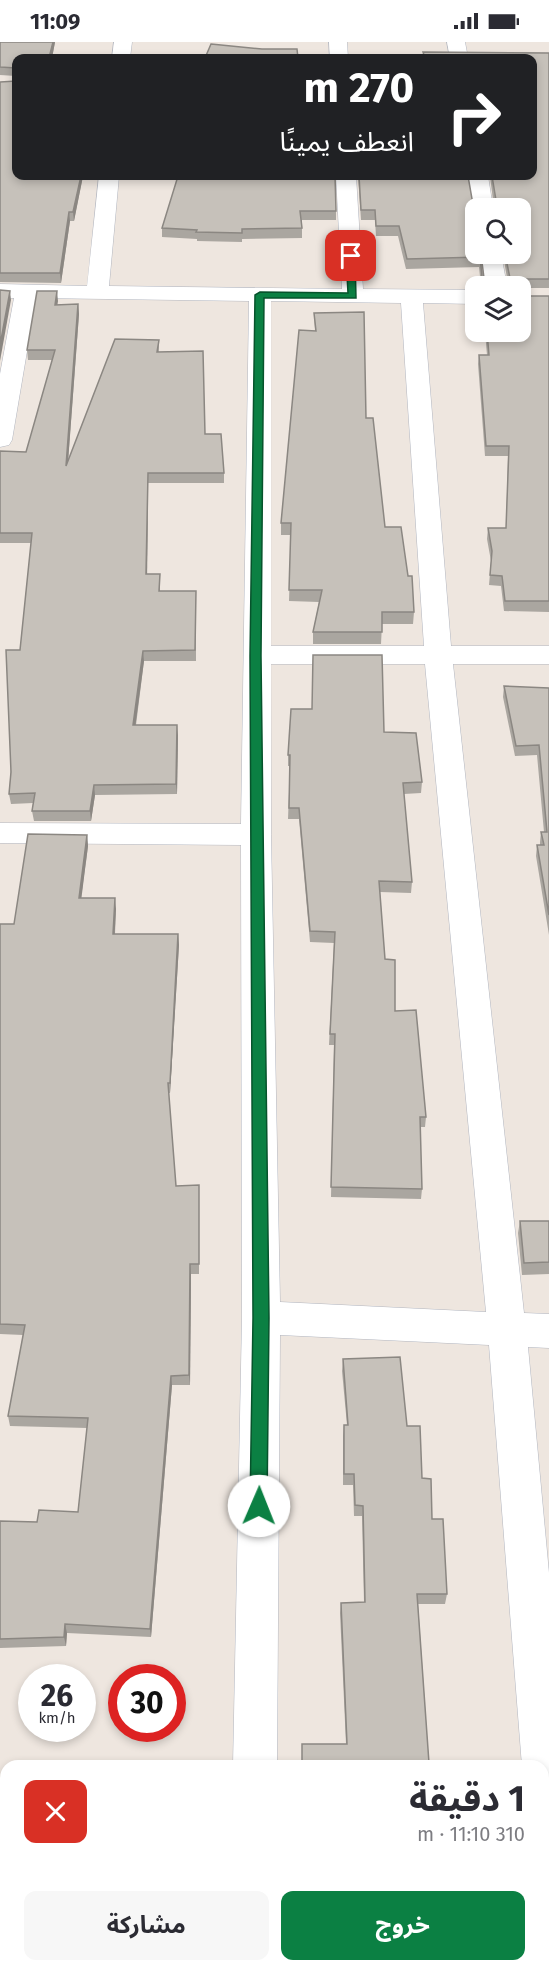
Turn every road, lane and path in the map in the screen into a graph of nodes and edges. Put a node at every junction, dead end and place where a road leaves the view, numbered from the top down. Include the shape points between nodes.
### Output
1 (109, 180) edge
2 (346, 180) edge
3 (479, 180) edge
4 (481, 198) edge
5 (0, 291) edge
6 (26, 291) junction
7 (98, 291) junction
8 (260, 295) junction
9 (353, 296) junction
10 (412, 296) junction
11 (465, 297) edge
12 (0, 440) edge
13 (438, 655) junction
14 (549, 655) edge
15 (256, 656) junction
16 (0, 833) edge
17 (256, 835) junction
18 (261, 1318) junction
19 (507, 1330) junction
20 (549, 1331) edge
21 (255, 1760) edge
22 (544, 1760) edge

1 - 7 street
2 - 9 street
3 - 4 street
5 - 6 street
6 - 7 street
6 - 12 street
7 - 8 street
8 - 9 street
8 - 15 street
9 - 10 street
10 - 11 street
10 - 13 street
13 - 14 street
13 - 15 street
13 - 19 street
15 - 17 street
16 - 17 street
17 - 18 street
18 - 19 street
18 - 21 street
19 - 20 street
19 - 22 street

